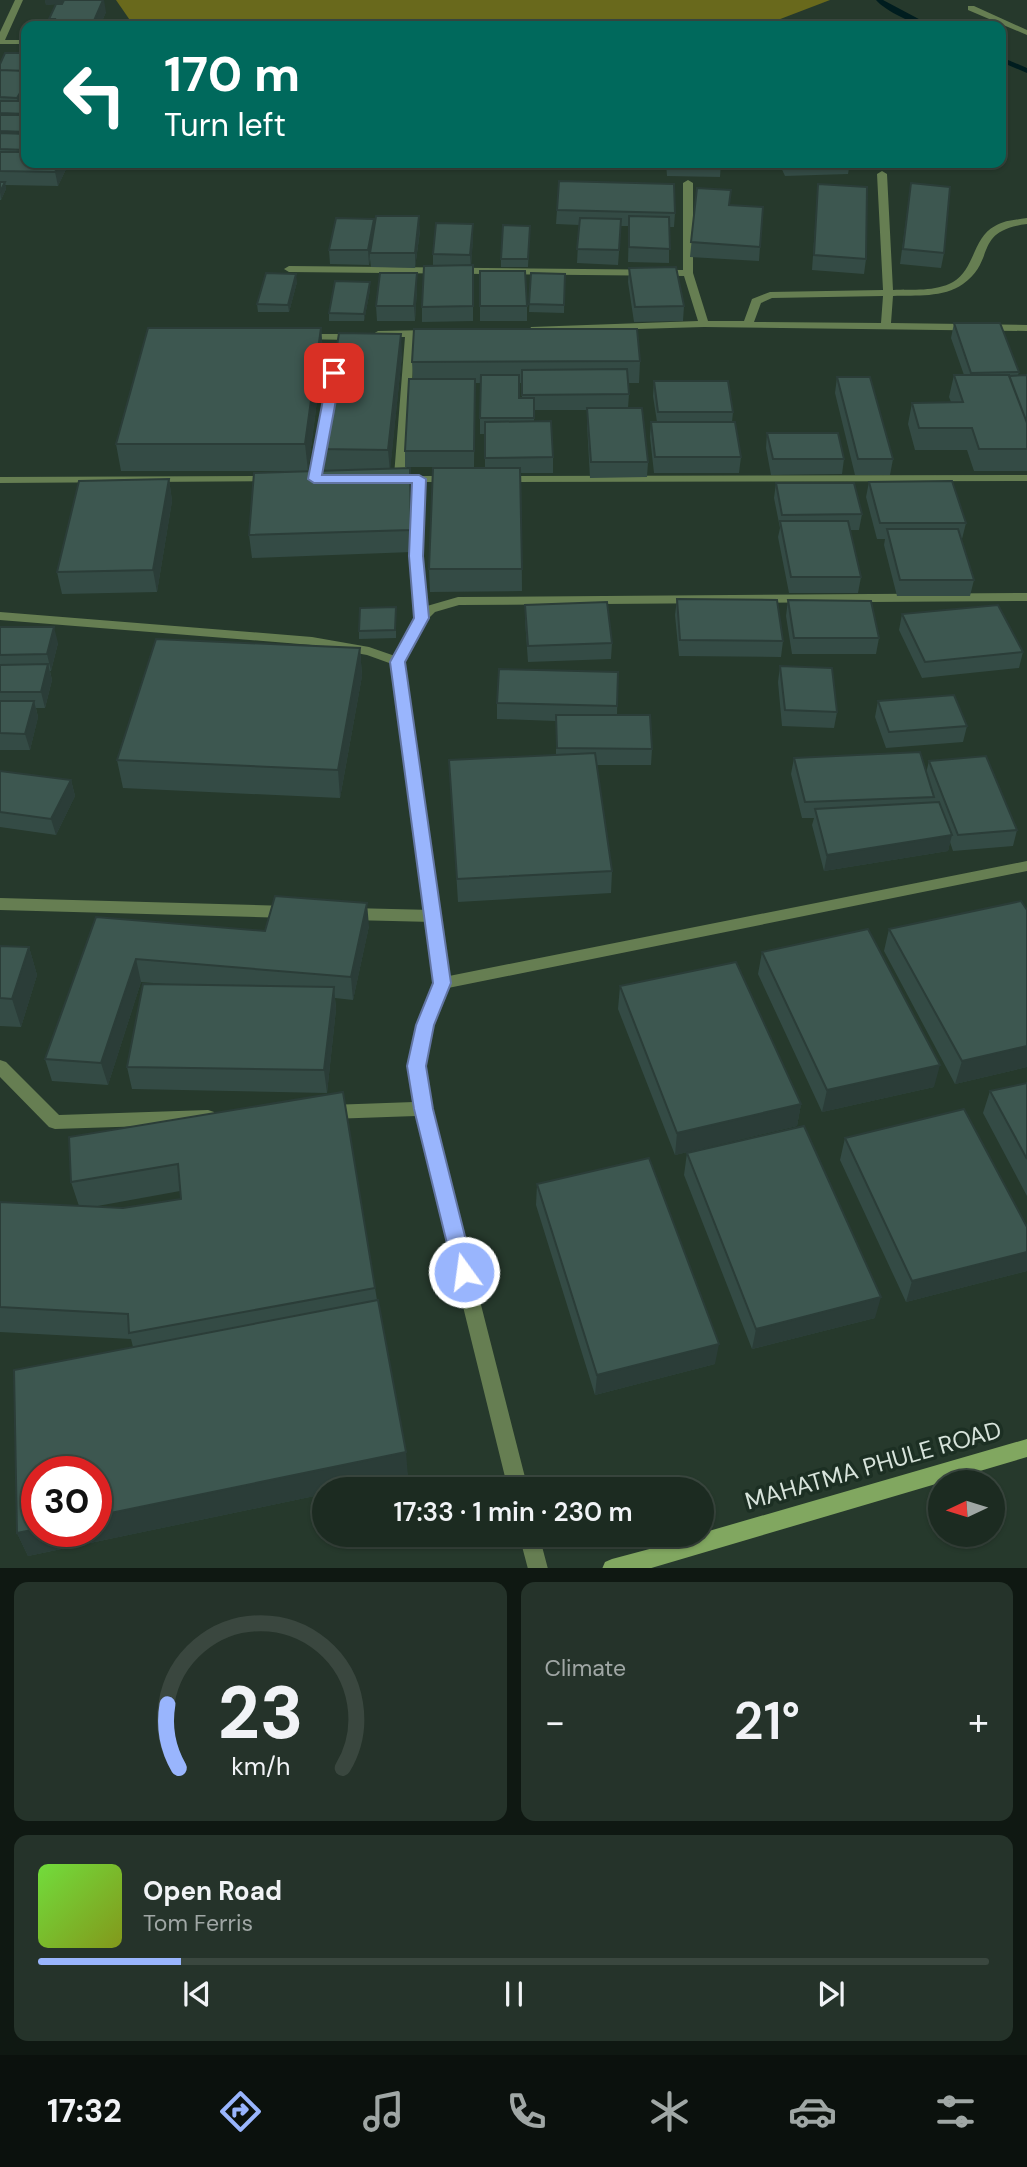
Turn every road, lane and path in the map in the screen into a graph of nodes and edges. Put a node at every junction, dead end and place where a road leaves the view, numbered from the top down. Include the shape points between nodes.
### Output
1 (19, 0) edge
2 (971, 8) dead end
3 (5, 20) edge
4 (1000, 21) edge
5 (1006, 24) edge
6 (1027, 33) edge
7 (0, 42) edge
8 (21, 42) edge
9 (882, 174) dead end
10 (688, 183) dead end
11 (1027, 220) edge
12 (289, 269) dead end
13 (688, 275) junction
14 (888, 292) junction
15 (704, 324) junction
16 (748, 325) junction
17 (886, 327) junction
18 (1027, 328) edge
19 (518, 330) edge
20 (437, 332) edge
21 (410, 333) junction
22 (286, 337) edge
23 (350, 337) junction
24 (339, 347) edge
25 (334, 373) edge
26 (1027, 478) edge
27 (287, 479) edge
28 (301, 479) edge
29 (376, 479) edge
30 (400, 479) junction
31 (419, 479) junction
32 (460, 479) edge
33 (488, 479) edge
34 (0, 480) edge
35 (1027, 597) edge
36 (0, 616) edge
37 (422, 618) junction
38 (398, 662) junction
39 (1027, 866) edge
40 (0, 904) edge
41 (307, 912) edge
42 (335, 913) edge
43 (433, 916) junction
44 (442, 983) junction
45 (0, 1067) edge
46 (423, 1109) junction
47 (314, 1113) edge
48 (218, 1116) edge
49 (1027, 1448) edge
50 (515, 1477) edge
51 (532, 1547) edge
52 (538, 1568) edge
53 (615, 1568) edge

1 - 3 street
2 - 4 street
3 - 7 street
5 - 6 street
7 - 8 street
9 - 14 street
10 - 13 street
11 - 14 street via 1003,223 991,231 965,277 953,286 932,292
12 - 13 street
13 - 15 street
14 - 16 street via 770,295 756,301
14 - 17 street
15 - 16 street
15 - 19 street
16 - 17 street
17 - 18 street
20 - 21 street
21 - 23 street
21 - 30 street
22 - 23 street
23 - 24 street
25 - 28 street via 321,479
26 - 33 street
27 - 34 street
29 - 30 street
30 - 31 street
31 - 32 street
31 - 37 street via 416,556
35 - 37 street via 458,601 431,609
36 - 38 street via 312,641 369,651
37 - 38 street
38 - 43 street
39 - 44 street
40 - 41 street
42 - 43 street
43 - 44 street
44 - 46 street via 425,1025 416,1066
45 - 48 street via 55,1122
46 - 47 street
46 - 50 street
49 - 53 street, MAHATMA PHULE ROAD
51 - 52 street

